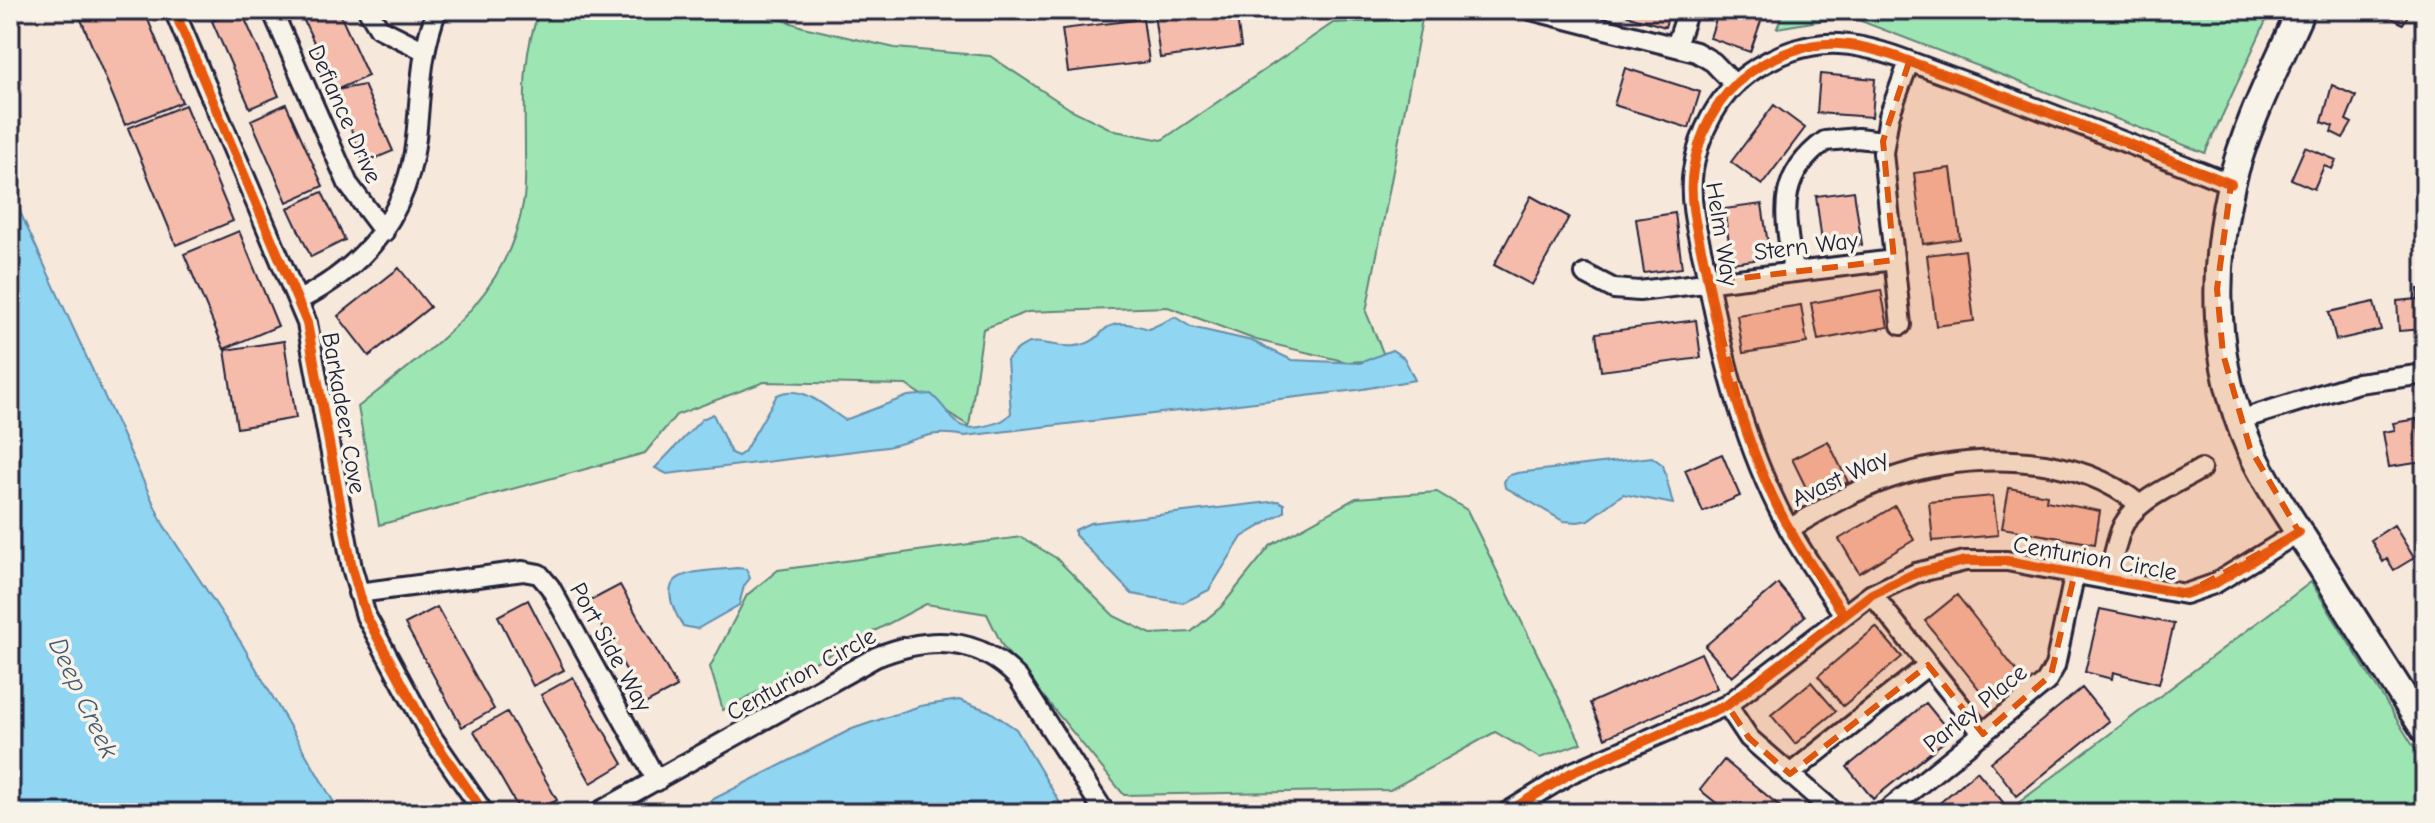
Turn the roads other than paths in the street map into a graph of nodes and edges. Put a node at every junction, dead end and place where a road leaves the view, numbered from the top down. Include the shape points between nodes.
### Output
1 (174, 10) edge
2 (272, 10) edge
3 (368, 10) edge
4 (437, 10) edge
5 (1531, 10) edge
6 (1688, 10) edge
7 (2301, 10) edge
8 (1676, 46) junction
9 (423, 50) junction
10 (1909, 62) junction
11 (1734, 84) junction
12 (1883, 141) junction
13 (2231, 184) junction
14 (384, 232) junction
15 (1894, 260) junction
16 (1793, 272) junction
17 (1585, 274) dead end
18 (1708, 282) junction
19 (299, 300) junction
20 (1901, 325) dead end
21 (2425, 374) edge
22 (2239, 420) junction
23 (2201, 469) dead end
24 (2140, 505) junction
25 (1789, 529) junction
26 (2299, 532) junction
27 (2075, 572) junction
28 (2108, 580) junction
29 (358, 593) junction
30 (1872, 594) junction
31 (1844, 615) junction
32 (1928, 665) junction
33 (1727, 705) junction
34 (2425, 730) edge
35 (1983, 734) junction
36 (1790, 774) junction
37 (657, 781) junction
38 (1515, 811) edge
39 (484, 813) edge
40 (597, 813) edge
41 (1105, 813) edge
42 (1835, 813) edge
43 (1884, 813) edge

1 - 19 street, Barkadeer Cove
2 - 14 street, Defiance Drive via 348,184
3 - 9 street via 379,28
4 - 9 street
5 - 8 street
6 - 8 street
7 - 13 street
8 - 11 street via 1713,62
9 - 14 street via 412,161
10 - 11 street, Helm Way via 1863,47 1812,46 1769,61
10 - 12 street
10 - 13 street, Helm Way
11 - 18 street, Helm Way via 1707,124 1693,172 1694,211
12 - 15 street
12 - 16 street via 1825,141 1792,177 1785,202
13 - 22 street via 2217,289 2223,354
14 - 19 street via 345,274
15 - 16 street, Stern Way
15 - 20 street
16 - 18 street, Stern Way
17 - 18 street, Stern Way via 1625,291
18 - 25 street, Helm Way via 1736,405
19 - 29 street, Barkadeer Cove via 312,342
21 - 22 street via 2358,383
22 - 26 street
23 - 24 street
24 - 25 street, Avast Way via 2104,480 2028,463 1973,462 1888,479
24 - 28 street via 2121,530
25 - 31 street, Helm Way
26 - 28 street, Centurion Circle via 2200,591 2168,594
26 - 34 street
27 - 28 street, Centurion Circle
27 - 30 street, Centurion Circle via 2007,561 1965,561 1916,573
27 - 35 street, Parley Place via 2051,675
29 - 37 street, Port Side Way via 523,571 539,574
29 - 39 street, Barkadeer Cove via 429,733
30 - 31 street, Centurion Circle
30 - 32 street
31 - 33 street, Centurion Circle
32 - 35 street
32 - 36 street
33 - 36 street via 1749,738
33 - 38 street, Centurion Circle via 1571,773
35 - 43 street, Parley Place
36 - 42 street
37 - 40 street, Centurion Circle
37 - 41 street, Centurion Circle via 876,657 945,641 983,651 1011,671

